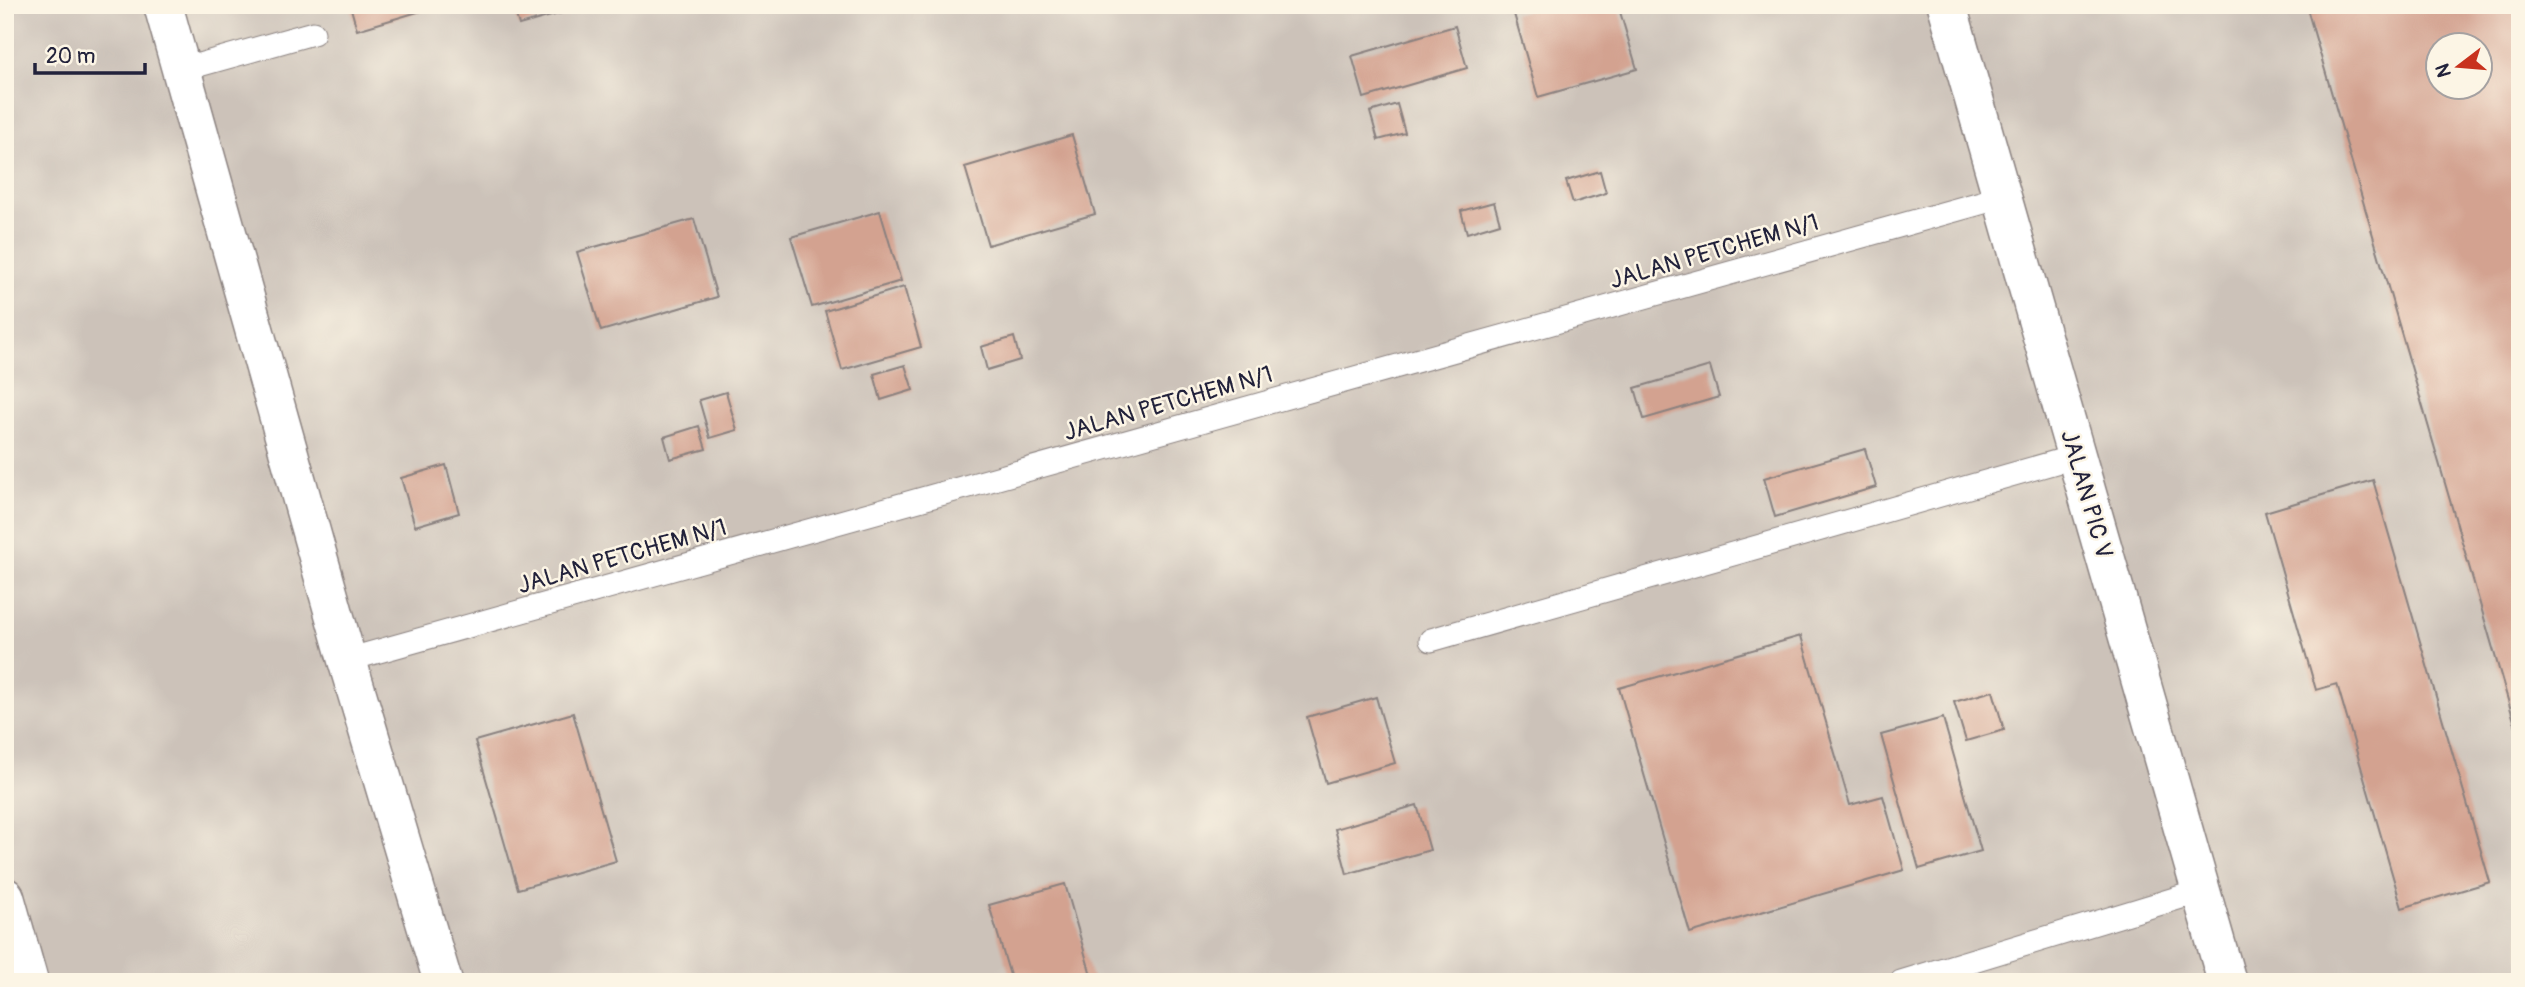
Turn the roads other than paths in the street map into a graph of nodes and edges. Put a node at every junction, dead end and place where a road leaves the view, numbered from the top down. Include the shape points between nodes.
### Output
1 (163, 5) edge
2 (1947, 5) edge
3 (313, 33) dead end
4 (181, 70) junction
5 (2003, 197) junction
6 (2077, 456) junction
7 (1431, 640) dead end
8 (347, 660) junction
9 (2201, 891) junction
10 (5, 897) edge
11 (29, 982) edge
12 (443, 982) edge
13 (1901, 982) edge
14 (2227, 982) edge

1 - 4 street
2 - 5 street, JALAN PIC V
3 - 4 lane
4 - 8 street
5 - 6 street, JALAN PIC V
5 - 8 lane, JALAN PETCHEM N/1
6 - 7 lane
6 - 9 street, JALAN PIC V
8 - 12 street
9 - 13 lane
9 - 14 street, JALAN PIC V
10 - 11 street

